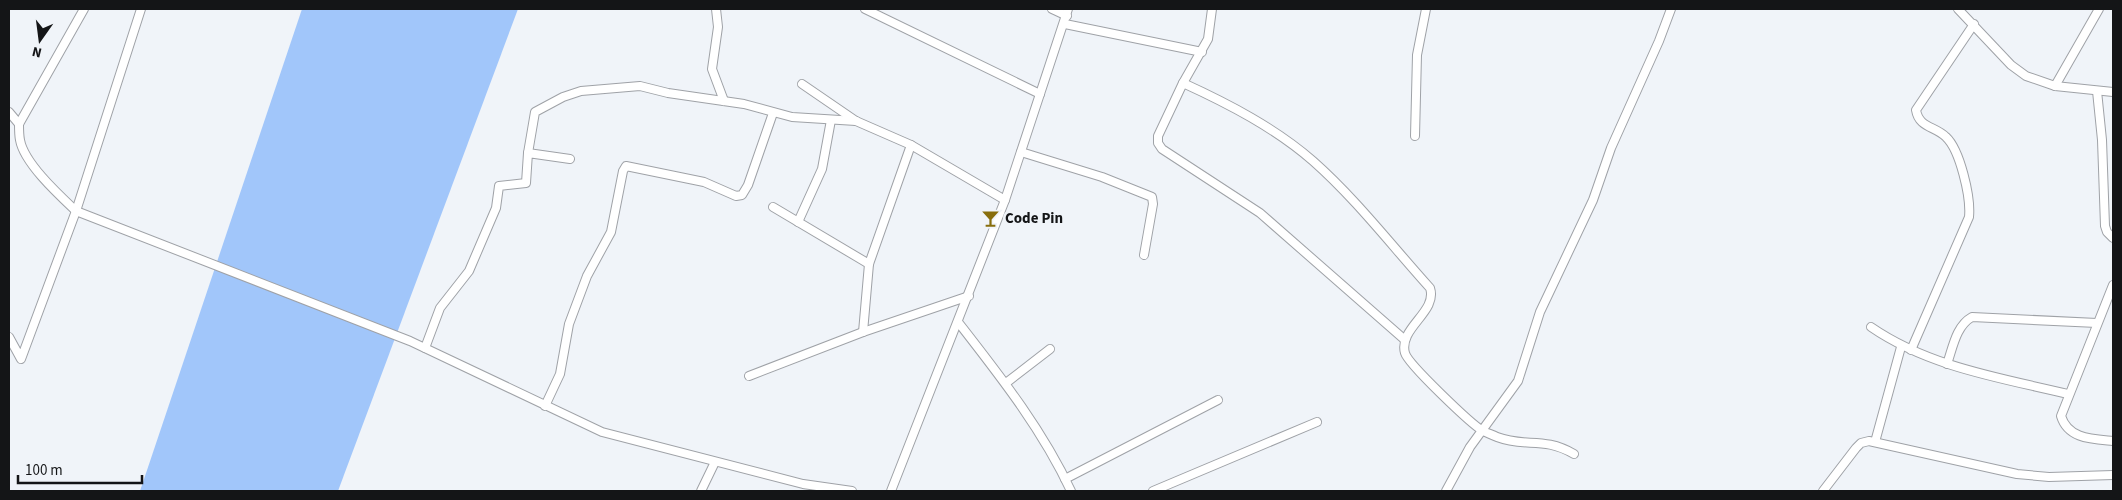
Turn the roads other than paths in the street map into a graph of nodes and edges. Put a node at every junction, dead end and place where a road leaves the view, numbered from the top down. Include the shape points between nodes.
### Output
1 (84, 9) edge
2 (141, 9) edge
3 (716, 9) edge
4 (865, 9) edge
5 (1052, 9) edge
6 (1212, 9) edge
7 (1426, 9) edge
8 (1671, 9) edge
9 (1958, 9) edge
10 (2099, 9) edge
11 (1067, 16) edge
12 (1974, 24) junction
13 (1202, 52) junction
14 (1183, 83) junction
15 (802, 84) dead end
16 (2055, 86) junction
17 (2097, 91) junction
18 (2113, 92) edge
19 (1040, 94) junction
20 (724, 101) junction
21 (9, 112) edge
22 (773, 113) junction
23 (831, 120) junction
24 (856, 121) junction
25 (19, 124) junction
26 (1415, 136) dead end
27 (911, 145) junction
28 (1021, 152) junction
29 (528, 153) junction
30 (570, 159) dead end
31 (1005, 200) junction
32 (773, 207) dead end
33 (76, 211) junction
34 (798, 222) junction
35 (2113, 238) edge
36 (1144, 255) dead end
37 (869, 264) junction
38 (2113, 285) edge
39 (969, 296) junction
40 (958, 322) junction
41 (2097, 323) junction
42 (1870, 327) dead end
43 (863, 332) junction
44 (9, 337) edge
45 (1405, 340) junction
46 (1901, 347) junction
47 (425, 348) junction
48 (1050, 349) dead end
49 (1911, 350) junction
50 (1947, 364) junction
51 (749, 376) dead end
52 (1006, 383) junction
53 (2068, 394) junction
54 (1218, 400) dead end
55 (545, 406) junction
56 (1316, 422) dead end
57 (1483, 431) junction
58 (2113, 441) edge
59 (1876, 442) junction
60 (1574, 454) dead end
61 (715, 462) junction
62 (2113, 475) edge
63 (1065, 479) junction
64 (700, 491) edge
65 (852, 491) edge
66 (891, 491) edge
67 (1070, 491) edge
68 (1153, 491) edge
69 (1446, 491) edge
70 (1823, 491) edge

1 - 25 street
2 - 33 street
3 - 20 street via 718,28 712,69
4 - 19 street
5 - 11 street
6 - 13 street via 1208,40
7 - 26 street via 1417,55
8 - 57 street via 1610,148 1593,200 1540,312 1518,381
9 - 12 street
10 - 16 street
11 - 13 street
11 - 19 street
12 - 16 street via 2019,72
12 - 49 street via 1916,110 1917,118 1924,125 1944,135 1953,145 1969,192 1970,206 1969,217
13 - 14 street
14 - 45 street via 1158,136 1162,148 1260,213
14 - 45 street via 1264,126 1314,162 1430,288 1431,298
15 - 24 street
16 - 17 street
17 - 18 street
17 - 35 street via 2106,226
19 - 28 street
20 - 22 street
20 - 29 street via 640,86 581,91 535,112
21 - 25 street
22 - 23 street
22 - 55 street via 742,195 736,196 704,182 626,166 611,232 588,276 569,324 560,374
23 - 24 street
23 - 34 street via 822,169
24 - 27 street
25 - 33 street via 20,141 28,157
27 - 31 street
27 - 37 street
28 - 31 street
28 - 36 street via 1102,177 1152,198
29 - 30 street
29 - 47 street via 526,183 499,186 496,208 469,270 440,308
31 - 39 street
32 - 34 street
33 - 44 street via 21,359
33 - 47 street
34 - 37 street
37 - 43 street
38 - 41 street
39 - 40 street
39 - 43 street
40 - 52 street
40 - 66 street
41 - 50 street via 1972,317 1958,331
41 - 53 street
42 - 46 street
43 - 51 street
45 - 57 street via 1408,360
46 - 49 street
46 - 59 street
47 - 55 street
48 - 52 street
49 - 50 street
50 - 53 street
52 - 63 street
53 - 58 street via 2061,416 2064,426 2082,437
54 - 63 street
55 - 61 street via 602,432
56 - 68 street
57 - 60 street via 1513,441 1553,443
57 - 69 street
59 - 62 street via 2017,474 2049,477
59 - 70 street via 1861,443
61 - 64 street
61 - 65 street via 803,484
63 - 67 street

